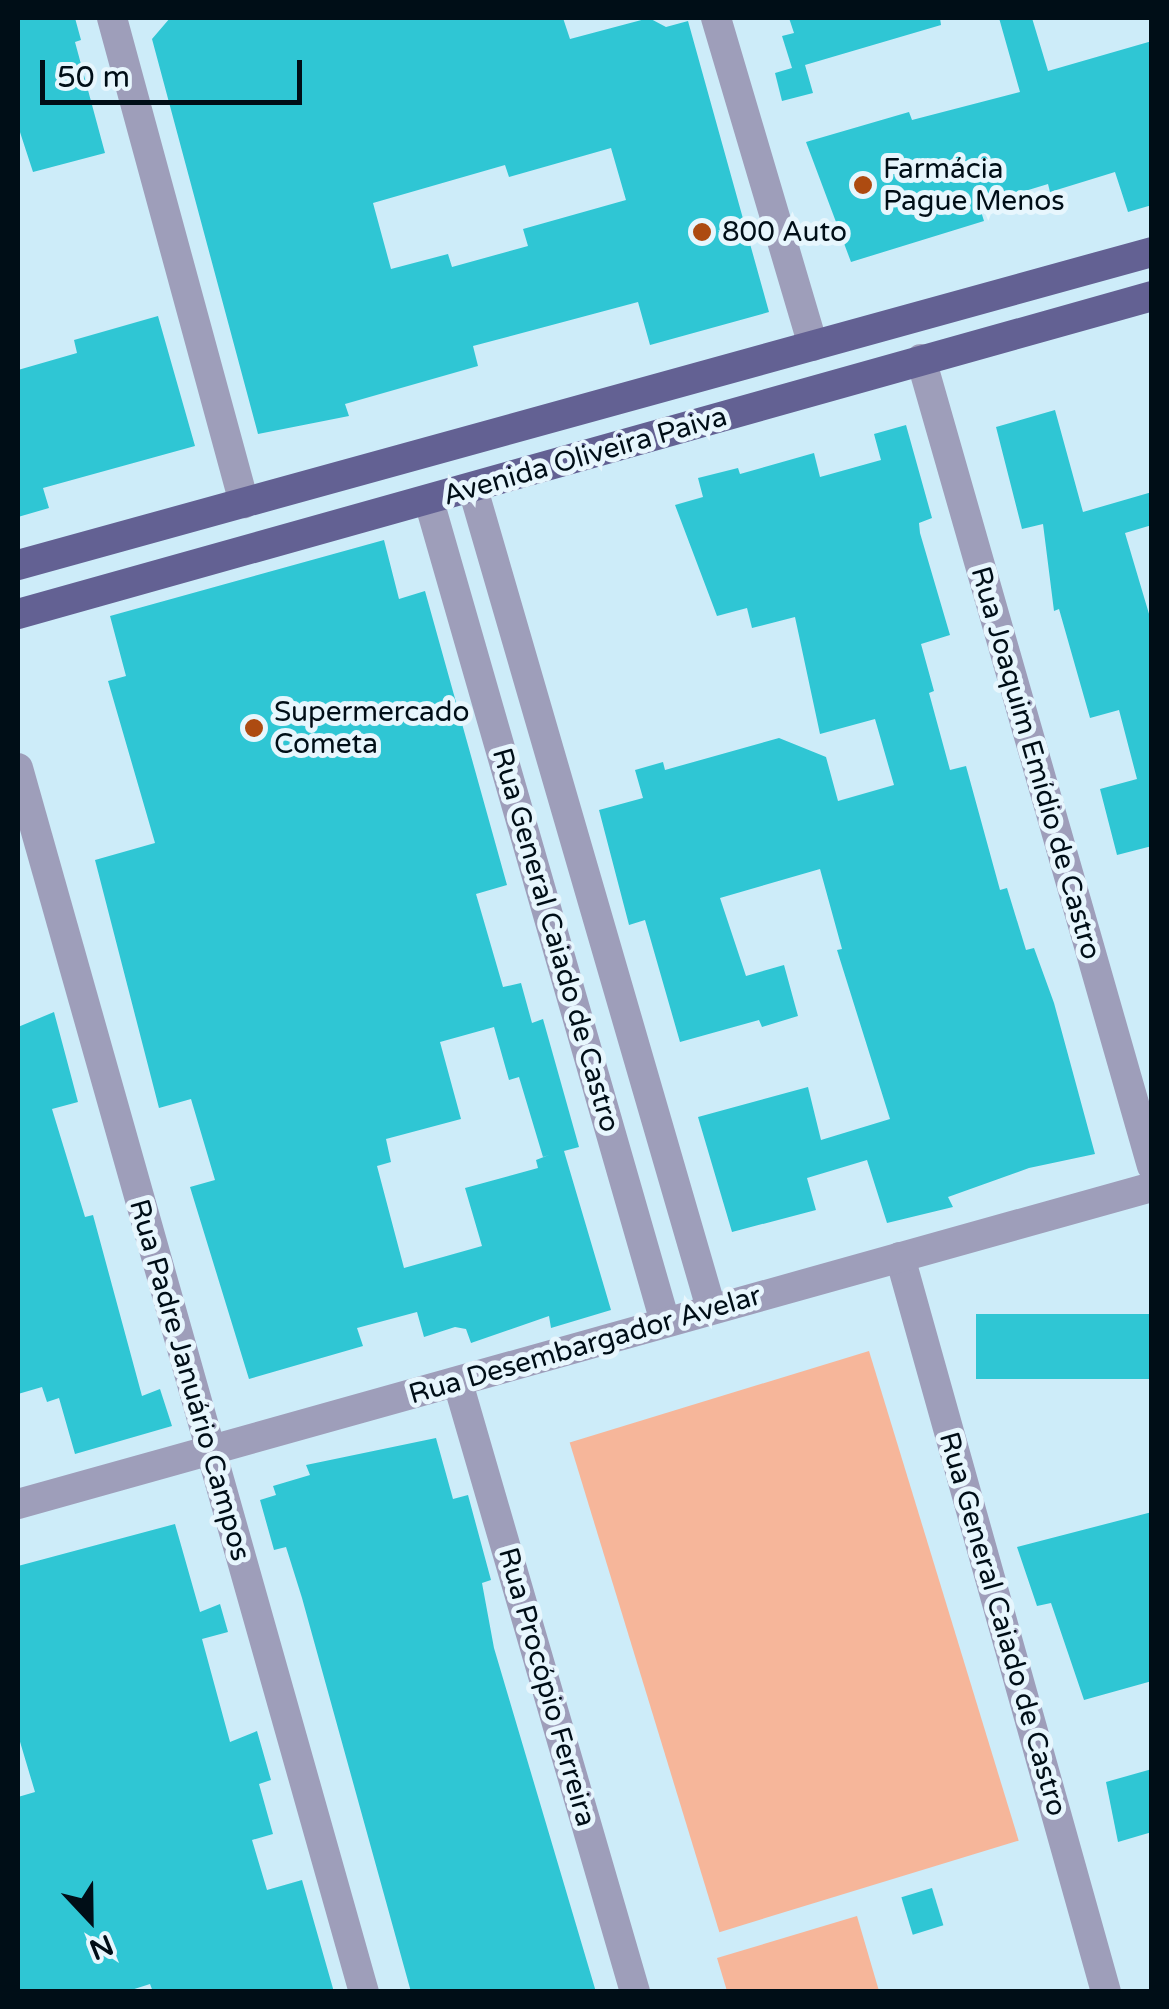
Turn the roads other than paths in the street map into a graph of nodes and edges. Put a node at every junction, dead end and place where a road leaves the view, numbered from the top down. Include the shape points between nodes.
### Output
1 (112, 18) edge
2 (716, 18) edge
3 (1152, 252) edge
4 (1152, 296) edge
5 (814, 346) junction
6 (920, 359) junction
7 (473, 489) junction
8 (429, 501) junction
9 (244, 503) junction
10 (18, 565) edge
11 (18, 614) edge
12 (18, 768) edge
13 (1152, 1166) edge
14 (1152, 1187) edge
15 (900, 1257) junction
16 (710, 1308) junction
17 (666, 1322) junction
18 (458, 1383) junction
19 (211, 1453) junction
20 (18, 1504) edge
21 (364, 1992) edge
22 (635, 1992) edge
23 (1106, 1992) edge

1 - 9 street
2 - 5 street
3 - 5 main road, Avenida Oliveira Paiva
4 - 6 main road, Avenida Oliveira Paiva
5 - 9 main road, Avenida Oliveira Paiva
6 - 7 main road, Avenida Oliveira Paiva
6 - 13 street, Rua Joaquim Emídio de Castro
7 - 8 main road, Avenida Oliveira Paiva
7 - 16 street, Rua General Caiado de Castro
8 - 11 main road, Avenida Oliveira Paiva
8 - 17 street, Rua General Caiado de Castro
9 - 10 main road, Avenida Oliveira Paiva
12 - 19 street, Rua Padre Januário Campos
14 - 15 street, Rua Desembargador Avelar
15 - 16 street, Rua Desembargador Avelar
15 - 23 street, Rua General Caiado de Castro
16 - 17 street, Rua Desembargador Avelar
17 - 18 street, Rua Desembargador Avelar
18 - 19 street, Rua Desembargador Avelar
18 - 22 street, Rua Procópio Ferreira
19 - 20 street, Rua Desembargador Avelar
19 - 21 street, Rua Padre Januário Campos

